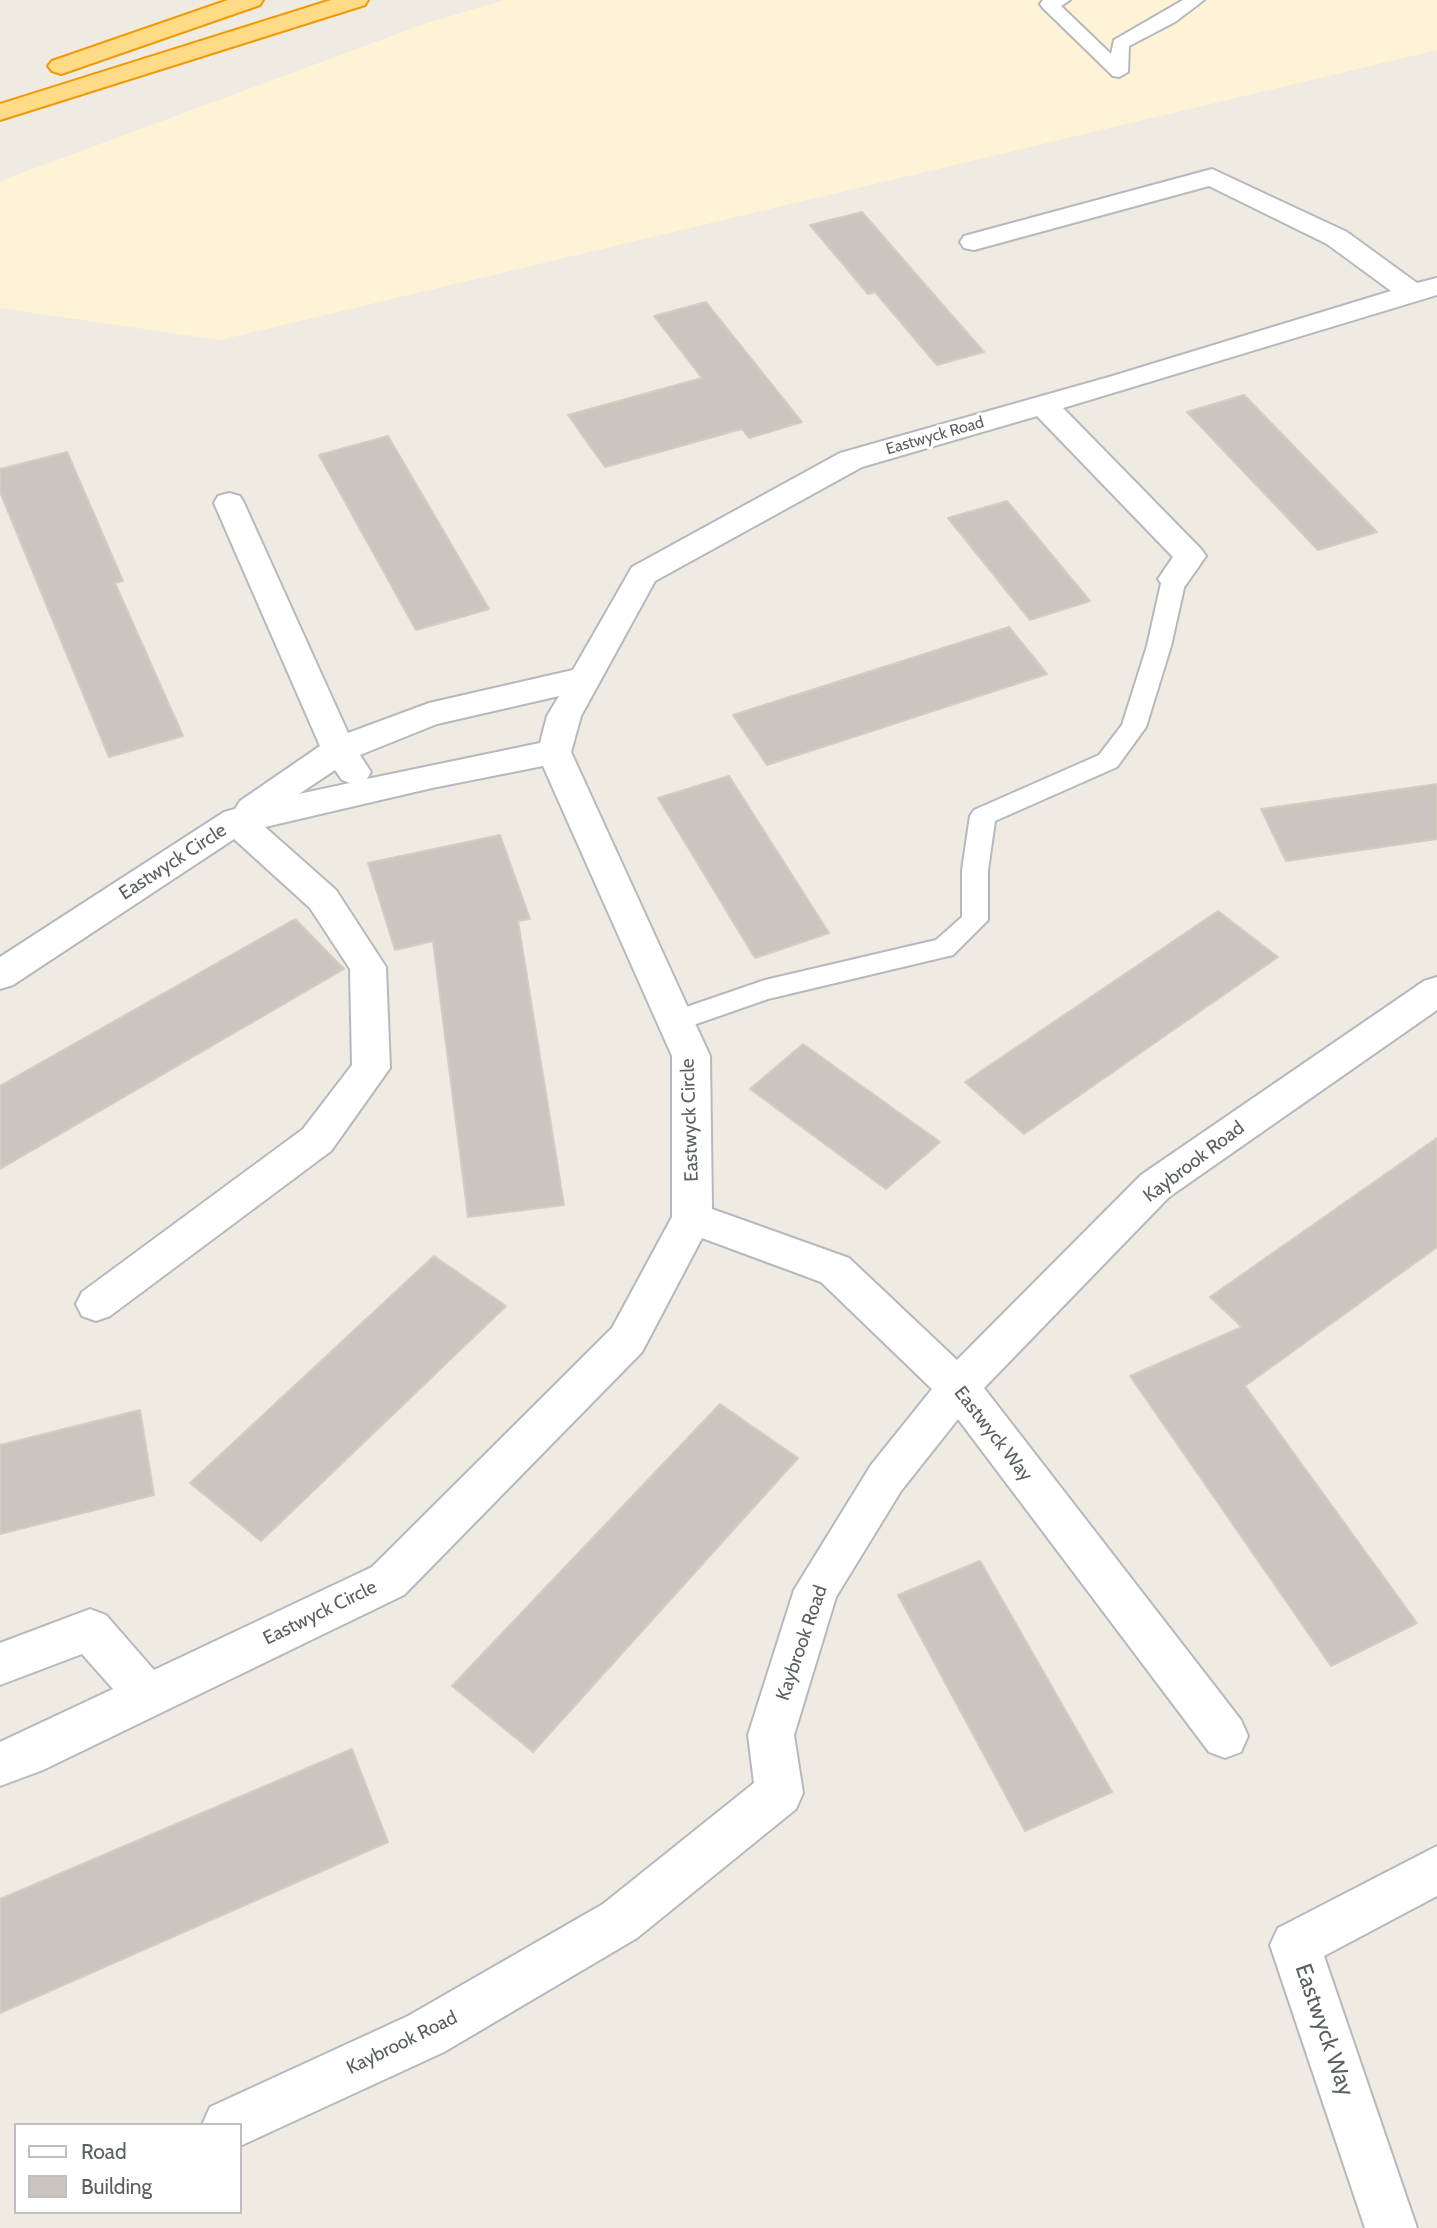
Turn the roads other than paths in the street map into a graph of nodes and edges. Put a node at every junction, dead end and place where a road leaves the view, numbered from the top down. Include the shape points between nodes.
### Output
1 (251, 0) edge
2 (356, 0) edge
3 (1060, 0) edge
4 (1195, 0) edge
5 (34, 75) dead end
6 (0, 112) edge
7 (974, 242) dead end
8 (1425, 290) edge
9 (1043, 405) junction
10 (229, 503) dead end
11 (1174, 579) joint
12 (584, 680) junction
13 (339, 750) junction
14 (554, 751) junction
15 (366, 791) junction
16 (236, 821) junction
17 (0, 975) edge
18 (1437, 991) edge
19 (676, 1021) junction
20 (692, 1218) junction
21 (96, 1304) dead end
22 (958, 1387) junction
23 (0, 1664) edge
24 (148, 1696) junction
25 (1225, 1736) dead end
26 (0, 1763) edge
27 (1437, 1870) edge
28 (232, 2123) edge
29 (1391, 2228) edge

1 - 5 highway
2 - 6 highway
3 - 4 lane via 1049,4 1119,72 1121,44
7 - 8 street via 1212,177 1337,238
8 - 9 street, Eastwyck Road
9 - 11 street via 1190,556
9 - 12 street, Eastwyck Road via 851,460 643,574
10 - 13 street
11 - 19 lane via 1134,727 1108,761 983,816 975,870 975,920 944,948 765,990
12 - 13 street via 429,714
12 - 14 street, Eastwyck Road via 564,716
13 - 15 street
13 - 16 street
14 - 15 street, Eastwyck Circle
14 - 19 street, Eastwyck Circle
15 - 16 street, Eastwyck Circle
16 - 17 street, Eastwyck Circle
16 - 21 street via 323,899 368,967 371,1068 317,1140
18 - 22 street, Kaybrook Road via 1155,1186
19 - 20 street, Eastwyck Circle via 691,1056
20 - 22 street, Eastwyck Way via 835,1270
20 - 24 street, Eastwyck Circle via 627,1340 388,1581
22 - 25 street, Eastwyck Way
22 - 28 street, Kaybrook Road via 886,1478 816,1590 771,1735 779,1793 620,1921 426,2034
23 - 24 street via 90,1630
24 - 26 street, Eastwyck Circle
27 - 29 street, Eastwyck Way via 1295,1945

